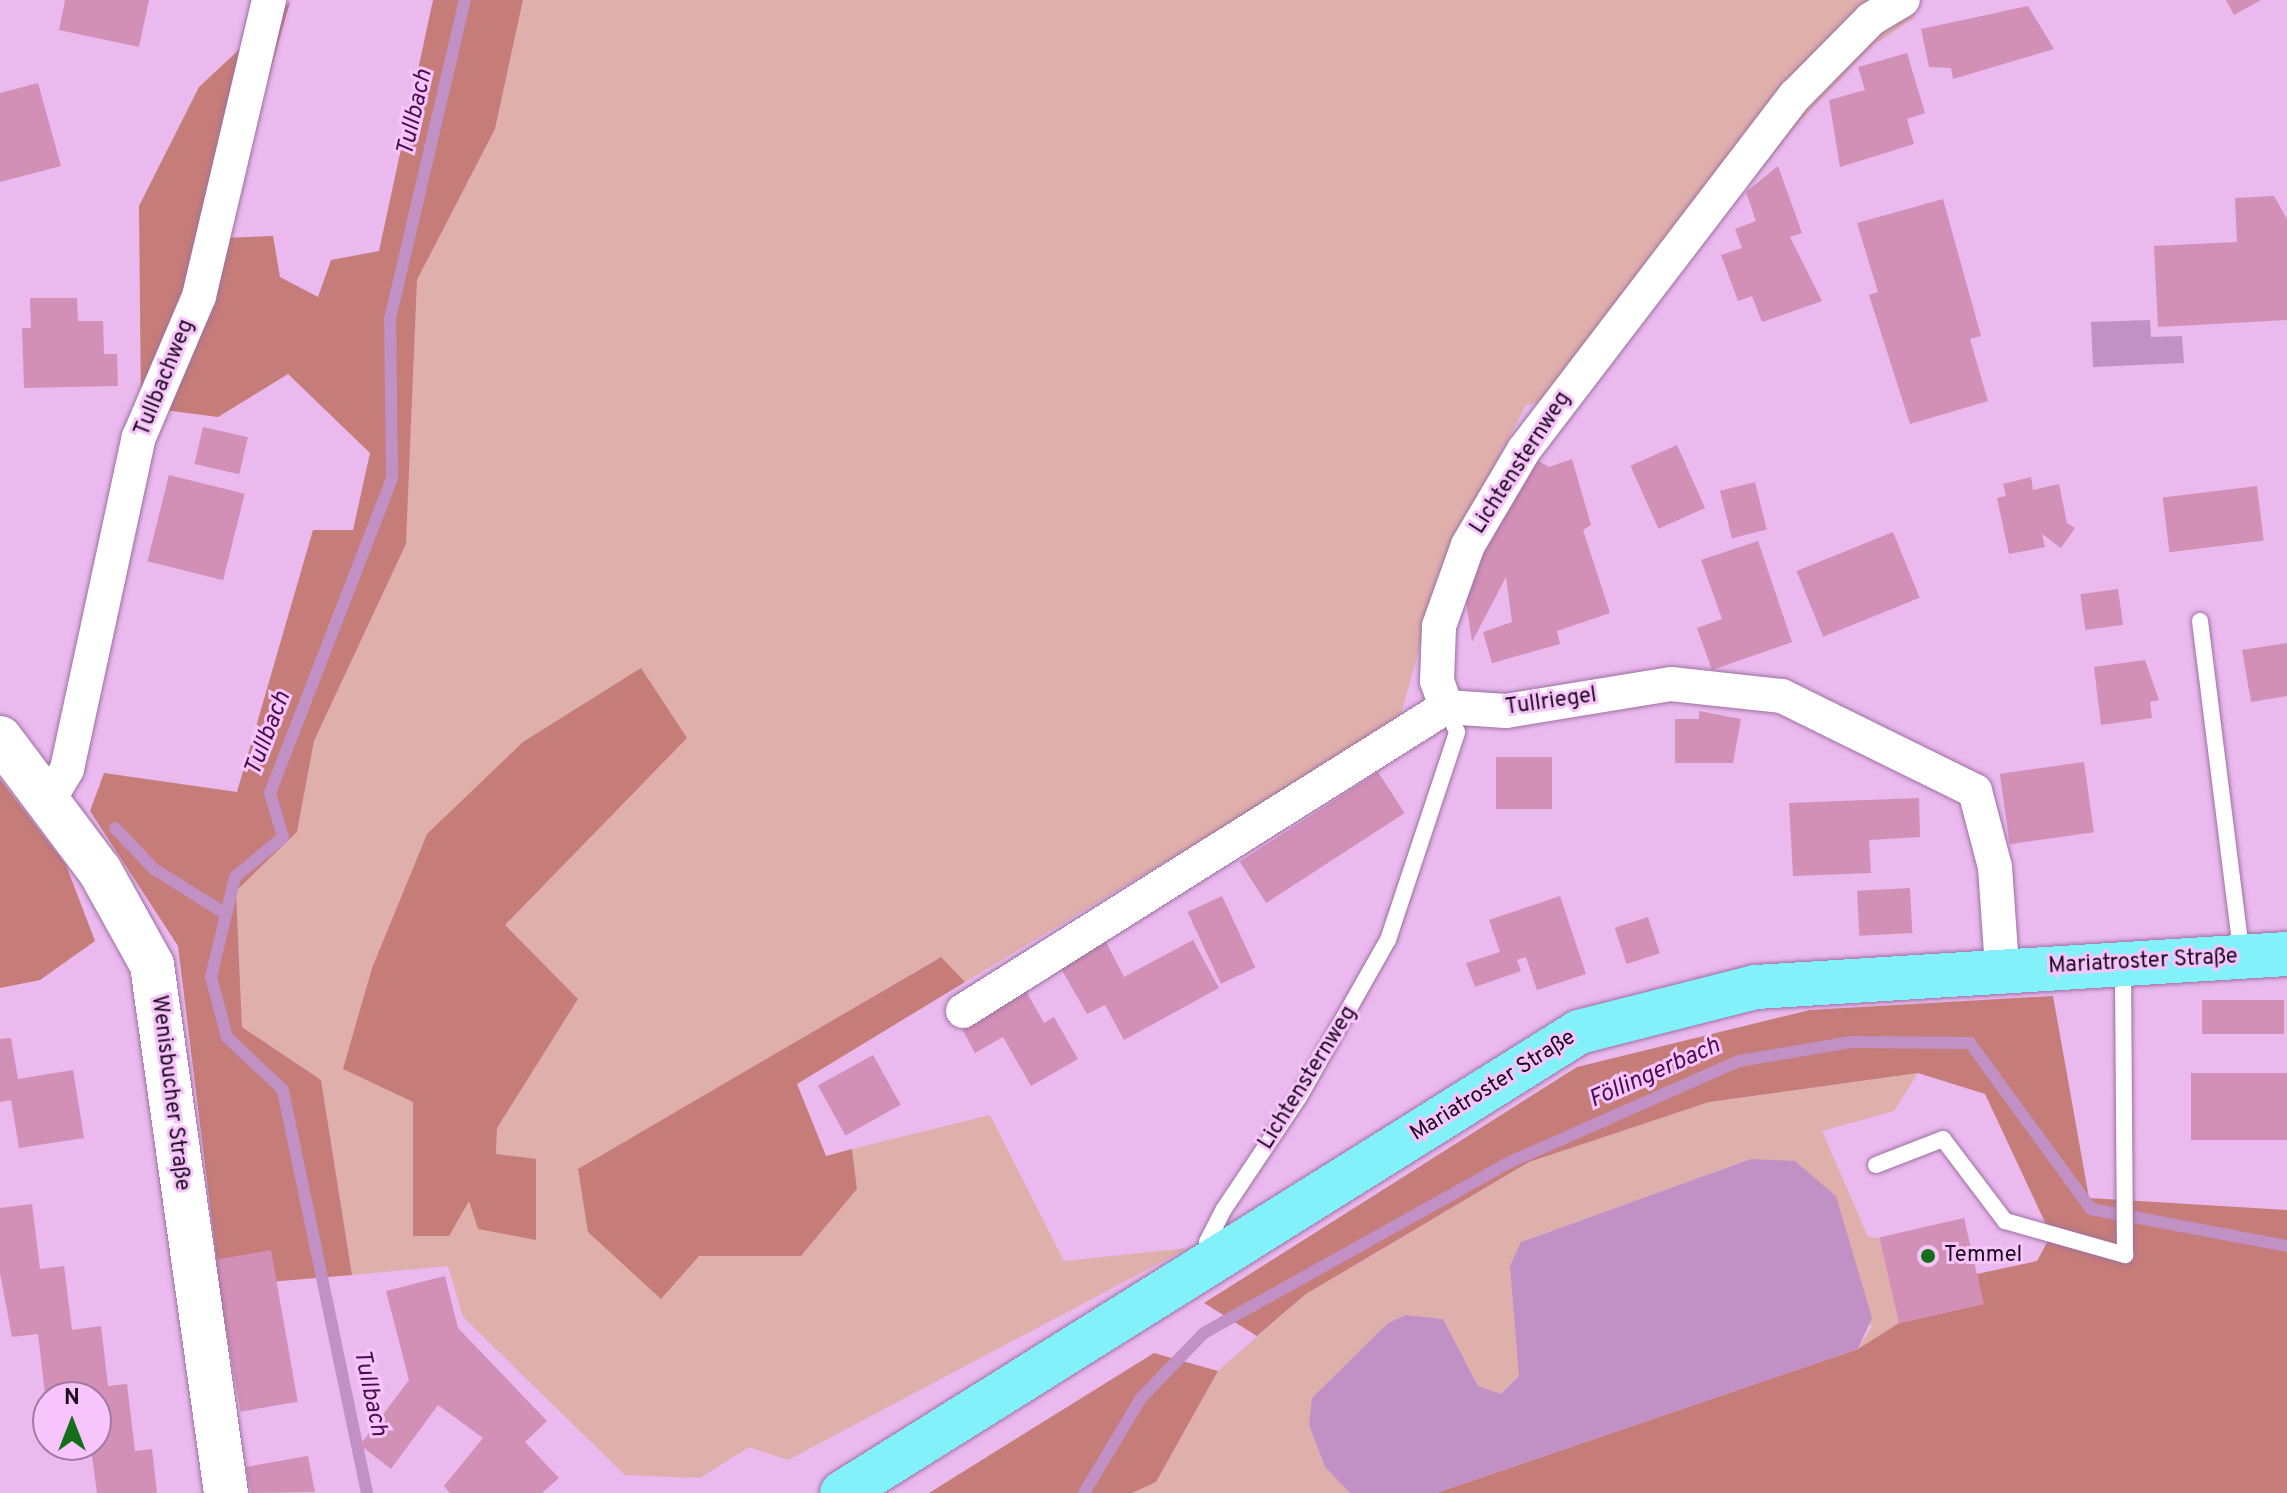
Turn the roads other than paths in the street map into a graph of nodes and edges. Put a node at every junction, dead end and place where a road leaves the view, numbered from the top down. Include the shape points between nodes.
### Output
1 (269, 0) edge
2 (1903, 0) edge
3 (2200, 621) dead end
4 (1446, 707) junction
5 (0, 738) edge
6 (48, 801) junction
7 (2287, 954) edge
8 (2242, 958) junction
9 (2123, 964) junction
10 (2002, 968) junction
11 (963, 1011) dead end
12 (1876, 1165) dead end
13 (1212, 1268) junction
14 (226, 1493) edge
15 (842, 1493) edge

1 - 6 street, Tullbachweg via 199,296 139,437 67,769
2 - 4 street, Lichtensternweg via 1871,19 1795,96 1524,450 1468,545 1439,626 1437,681
3 - 8 lane
4 - 10 street, Tullriegel via 1506,711 1671,684 1729,687 1782,696 1884,741 1975,791 1995,867
4 - 11 street
4 - 13 lane, Lichtensternweg via 1457,732 1388,940 1299,1097 1224,1209 1207,1242
5 - 6 street, Wenisbucher Straße
6 - 14 street, Wenisbucher Straße via 107,881 152,965
7 - 8 main road, Mariatroster Straße
8 - 9 main road, Mariatroster Straße
9 - 10 main road, Mariatroster Straße
9 - 12 lane via 2125,1255 2005,1221 1943,1139
10 - 13 main road, Mariatroster Straße via 1756,987 1579,1032
13 - 15 main road, Mariatroster Straße

